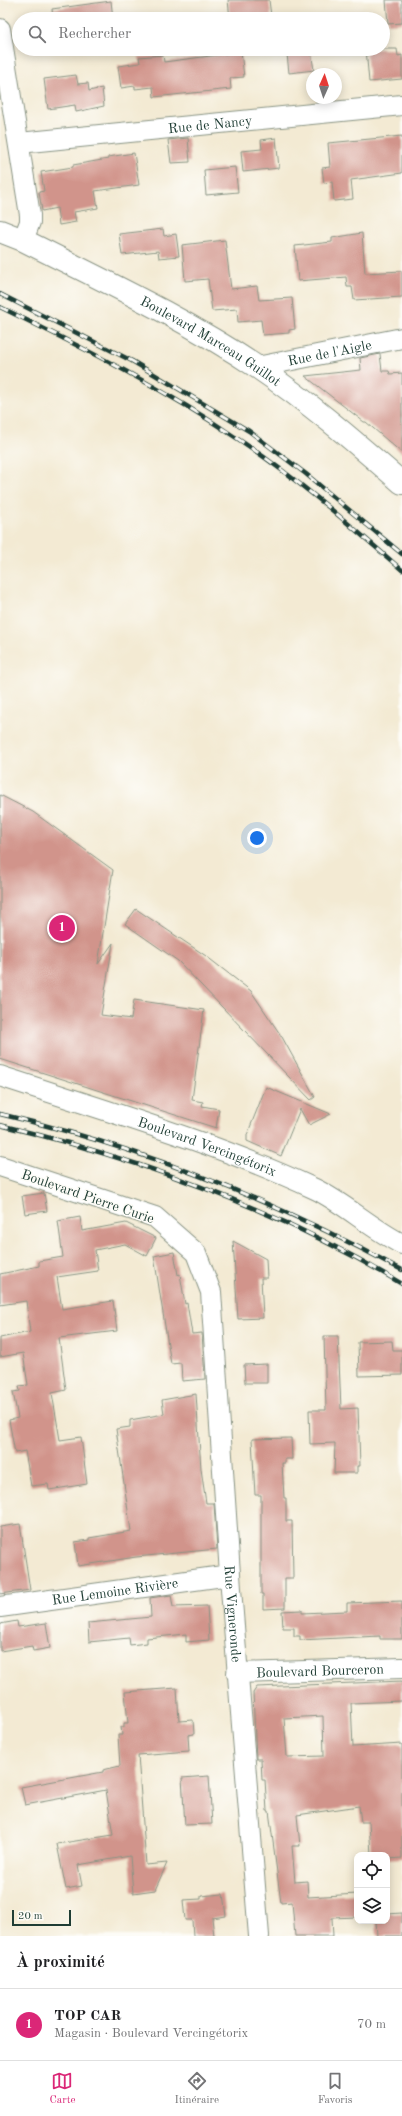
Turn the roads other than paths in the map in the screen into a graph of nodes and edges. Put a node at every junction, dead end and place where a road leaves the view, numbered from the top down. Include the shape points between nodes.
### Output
1 (0, 29) edge
2 (402, 105) edge
3 (19, 143) junction
4 (0, 231) edge
5 (23, 240) junction
6 (402, 338) edge
7 (257, 367) junction
8 (402, 483) edge
9 (0, 1076) edge
10 (0, 1166) edge
11 (402, 1244) edge
12 (211, 1292) joint
13 (230, 1575) junction
14 (0, 1607) edge
15 (402, 1668) edge
16 (237, 1673) junction
17 (259, 1936) edge

1 - 3 street
2 - 3 street, Rue de Nancy
3 - 5 street via 30,215
4 - 5 main road, Boulevard Marceau Guillot
5 - 7 main road, Boulevard Marceau Guillot via 184,322
6 - 7 street, Rue de l'Aigle
7 - 8 main road, Boulevard Marceau Guillot via 319,412
9 - 11 street, Boulevard Vercingétorix via 220,1149 317,1190 382,1234
10 - 12 street, Boulevard Pierre Curie via 155,1217 196,1253
12 - 13 street, Rue Vigneronde
13 - 14 street, Rue Lemoine Rivière
13 - 16 street, Rue Vigneronde
15 - 16 street, Boulevard Bourceron
16 - 17 street, Rue Vigneronde

